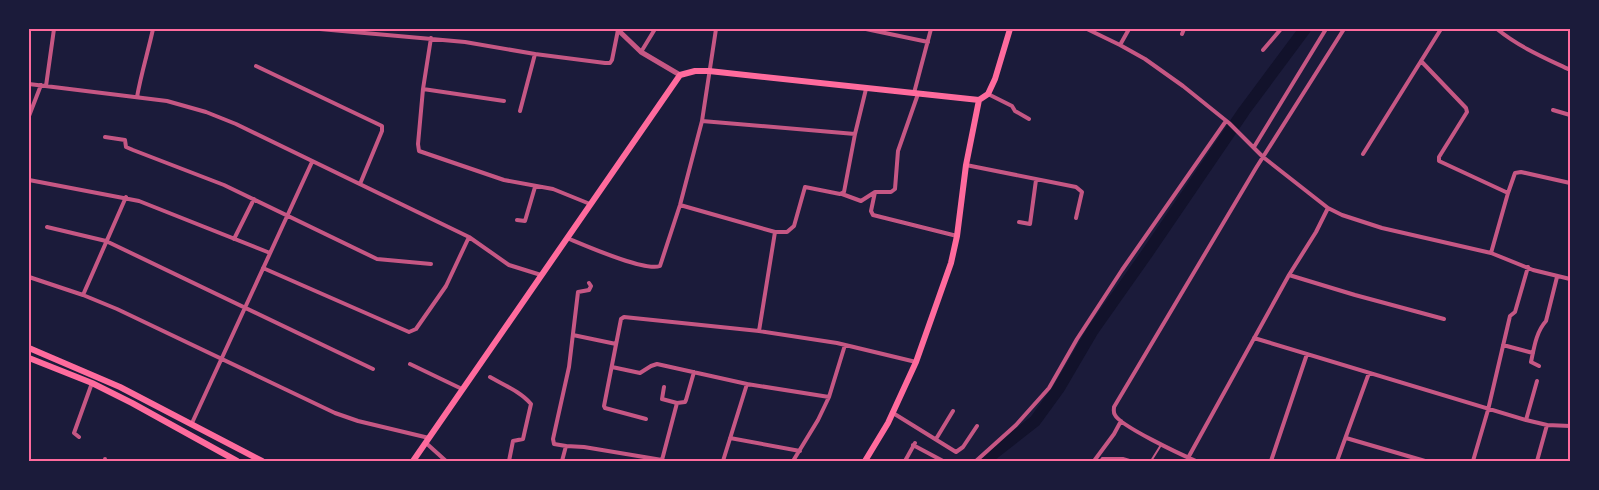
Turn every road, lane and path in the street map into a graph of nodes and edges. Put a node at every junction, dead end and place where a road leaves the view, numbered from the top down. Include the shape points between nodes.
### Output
1 (54, 29) edge
2 (154, 29) edge
3 (320, 29) edge
4 (406, 29) edge
5 (618, 29) edge
6 (655, 29) edge
7 (716, 29) edge
8 (866, 29) edge
9 (932, 29) edge
10 (1010, 29) edge
11 (1087, 29) edge
12 (1129, 29) edge
13 (1184, 29) edge
14 (1281, 29) edge
15 (1326, 29) edge
16 (1344, 29) edge
17 (1442, 29) edge
18 (1497, 29) edge
19 (1182, 34) dead end
20 (405, 36) junction
21 (431, 38) junction
22 (928, 42) junction
23 (1120, 45) junction
24 (1263, 50) dead end
25 (641, 52) junction
26 (535, 54) junction
27 (1421, 61) junction
28 (256, 66) dead end
29 (1570, 70) edge
30 (709, 71) junction
31 (680, 75) junction
32 (29, 84) edge
33 (43, 85) junction
34 (423, 89) junction
35 (865, 92) junction
36 (916, 94) junction
37 (988, 94) junction
38 (137, 97) junction
39 (980, 100) junction
40 (504, 101) dead end
41 (520, 110) dead end
42 (1553, 110) dead end
43 (1570, 115) edge
44 (29, 116) edge
45 (1029, 118) dead end
46 (702, 121) junction
47 (1227, 122) junction
48 (855, 134) junction
49 (105, 137) dead end
50 (1254, 147) junction
51 (1363, 154) dead end
52 (1263, 157) junction
53 (312, 162) junction
54 (966, 165) junction
55 (29, 180) edge
56 (1036, 180) junction
57 (1570, 183) edge
58 (360, 184) junction
59 (535, 187) junction
60 (875, 192) junction
61 (1508, 193) junction
62 (842, 194) junction
63 (126, 197) junction
64 (254, 199) junction
65 (590, 204) junction
66 (680, 205) junction
67 (1328, 208) junction
68 (287, 215) junction
69 (1076, 218) dead end
70 (517, 220) dead end
71 (1019, 222) dead end
72 (47, 227) dead end
73 (775, 232) junction
74 (957, 236) junction
75 (469, 237) junction
76 (567, 238) junction
77 (234, 239) junction
78 (106, 242) junction
79 (270, 253) junction
80 (1491, 253) junction
81 (431, 264) dead end
82 (1528, 267) junction
83 (263, 268) junction
84 (541, 275) junction
85 (1289, 275) junction
86 (1557, 276) junction
87 (29, 277) edge
88 (1570, 280) edge
89 (589, 284) dead end
90 (83, 295) junction
91 (244, 308) junction
92 (1444, 319) dead end
93 (758, 331) junction
94 (573, 335) junction
95 (1254, 338) junction
96 (616, 344) junction
97 (845, 345) junction
98 (1503, 345) junction
99 (29, 348) edge
100 (1533, 353) junction
101 (1307, 354) junction
102 (29, 358) edge
103 (221, 358) junction
104 (916, 362) junction
105 (410, 364) dead end
106 (1539, 366) dead end
107 (612, 367) junction
108 (373, 369) dead end
109 (694, 372) junction
110 (1369, 373) junction
111 (490, 377) dead end
112 (1537, 381) dead end
113 (92, 383) junction
114 (746, 384) junction
115 (664, 387) dead end
116 (462, 389) junction
117 (829, 398) junction
118 (677, 402) junction
119 (953, 410) dead end
120 (1488, 410) junction
121 (893, 413) junction
122 (646, 419) dead end
123 (1526, 420) junction
124 (1121, 421) junction
125 (192, 424) junction
126 (1546, 425) junction
127 (977, 426) dead end
128 (1570, 426) edge
129 (79, 437) dead end
130 (730, 438) junction
131 (1346, 438) junction
132 (427, 440) junction
133 (936, 440) junction
134 (1161, 445) junction
135 (566, 446) junction
136 (800, 451) junction
137 (1188, 458) junction
138 (237, 461) edge
139 (262, 461) edge
140 (413, 461) edge
141 (446, 461) edge
142 (510, 461) edge
143 (562, 461) edge
144 (723, 461) edge
145 (793, 461) edge
146 (865, 461) edge
147 (905, 461) edge
148 (943, 461) edge
149 (976, 461) edge
150 (1094, 461) edge
151 (1100, 461) edge
152 (1133, 461) edge
153 (1152, 461) edge
154 (1196, 461) edge
155 (1271, 461) edge
156 (1337, 461) edge
157 (1425, 461) edge
158 (1473, 461) edge
159 (1537, 461) edge

1 - 33 street
2 - 38 street
3 - 20 street
4 - 20 street
5 - 25 street
5 - 26 street via 610,63
6 - 25 street
7 - 30 street
8 - 22 street
9 - 22 street
10 - 37 main road
11 - 23 street
12 - 23 street
13 - 19 street
14 - 24 street
15 - 50 street
16 - 52 street
17 - 27 street
18 - 29 street via 1536,54
20 - 21 street
21 - 26 street
21 - 34 street
22 - 36 street
23 - 47 street via 1183,86
25 - 31 street
26 - 41 street
27 - 51 street
27 - 61 street via 1467,112 1439,161
28 - 58 street via 382,126
30 - 31 main road
30 - 35 main road
30 - 46 street
31 - 65 main road
32 - 33 street
33 - 38 street
33 - 44 street
34 - 40 street
34 - 59 street via 420,152
35 - 36 main road
35 - 48 street
36 - 39 main road
36 - 60 street via 898,151 894,189
37 - 39 main road
37 - 45 street
38 - 53 street via 181,104 206,112
39 - 54 main road
42 - 43 street
46 - 48 street
46 - 66 street
47 - 50 street
47 - 149 street via 1117,278 1049,388 1016,425
48 - 62 street
49 - 64 street via 125,140 126,147 132,150
50 - 52 street
52 - 67 street
52 - 124 street via 1114,407 1114,413
53 - 58 street
53 - 68 street
54 - 56 street
54 - 74 main road
55 - 63 street
56 - 69 street via 1081,190
56 - 71 street via 1031,223
57 - 61 street via 1518,172 1513,175
58 - 75 street
59 - 65 street via 553,189
59 - 70 street via 525,221
60 - 62 street via 861,201
60 - 74 street via 873,215
61 - 80 street
62 - 73 street via 806,186 794,226 787,232
63 - 77 street
63 - 78 street
64 - 68 street
64 - 77 street
65 - 76 main road
66 - 73 street
66 - 76 street via 663,259 657,268 636,264
67 - 80 street via 1382,228
67 - 85 street
68 - 79 street
68 - 81 street via 377,259
72 - 78 street
73 - 93 street
74 - 104 main road
75 - 83 street via 446,286 416,329 409,332
75 - 84 street via 509,265
76 - 84 main road
77 - 79 street
78 - 90 street
78 - 91 street
79 - 83 street
80 - 82 street
82 - 86 street
82 - 98 street
83 - 91 street
84 - 116 main road
85 - 92 street
85 - 95 street
86 - 88 street
86 - 100 street via 1546,321 1541,326
87 - 90 street
89 - 94 street via 589,290 578,292
90 - 103 street
91 - 103 street
91 - 108 street
93 - 96 street via 624,317
93 - 97 street
94 - 96 street
94 - 135 street via 553,442
95 - 101 street
95 - 137 street
96 - 107 street
97 - 104 street
97 - 117 street
98 - 100 street
98 - 120 street
99 - 125 main road via 97,376
100 - 106 street via 1531,362
101 - 110 street
101 - 155 street
102 - 113 main road
103 - 125 street
103 - 132 street via 350,418
104 - 121 main road
105 - 116 street
107 - 109 street via 640,373 657,364
107 - 122 street via 604,407
109 - 114 street
109 - 118 street via 685,402
110 - 120 street
110 - 131 street
111 - 142 street via 531,404 523,439 514,440
112 - 123 street
113 - 129 street via 74,433
113 - 138 main road
114 - 117 street
114 - 130 street
115 - 118 street via 662,399
116 - 132 main road
117 - 136 street
118 - 135 street via 662,460
119 - 133 street
120 - 123 street
120 - 158 street
121 - 133 street
121 - 146 main road
123 - 126 street
124 - 134 street
124 - 150 street
125 - 139 main road
126 - 128 street
126 - 159 street
127 - 133 street via 956,452
130 - 136 street
130 - 144 street
131 - 156 street
131 - 157 street
132 - 140 main road
132 - 141 street
134 - 137 street
134 - 153 lane
135 - 143 street
136 - 145 street
137 - 154 street
147 - 148 street via 914,444
151 - 152 lane via 1118,457

